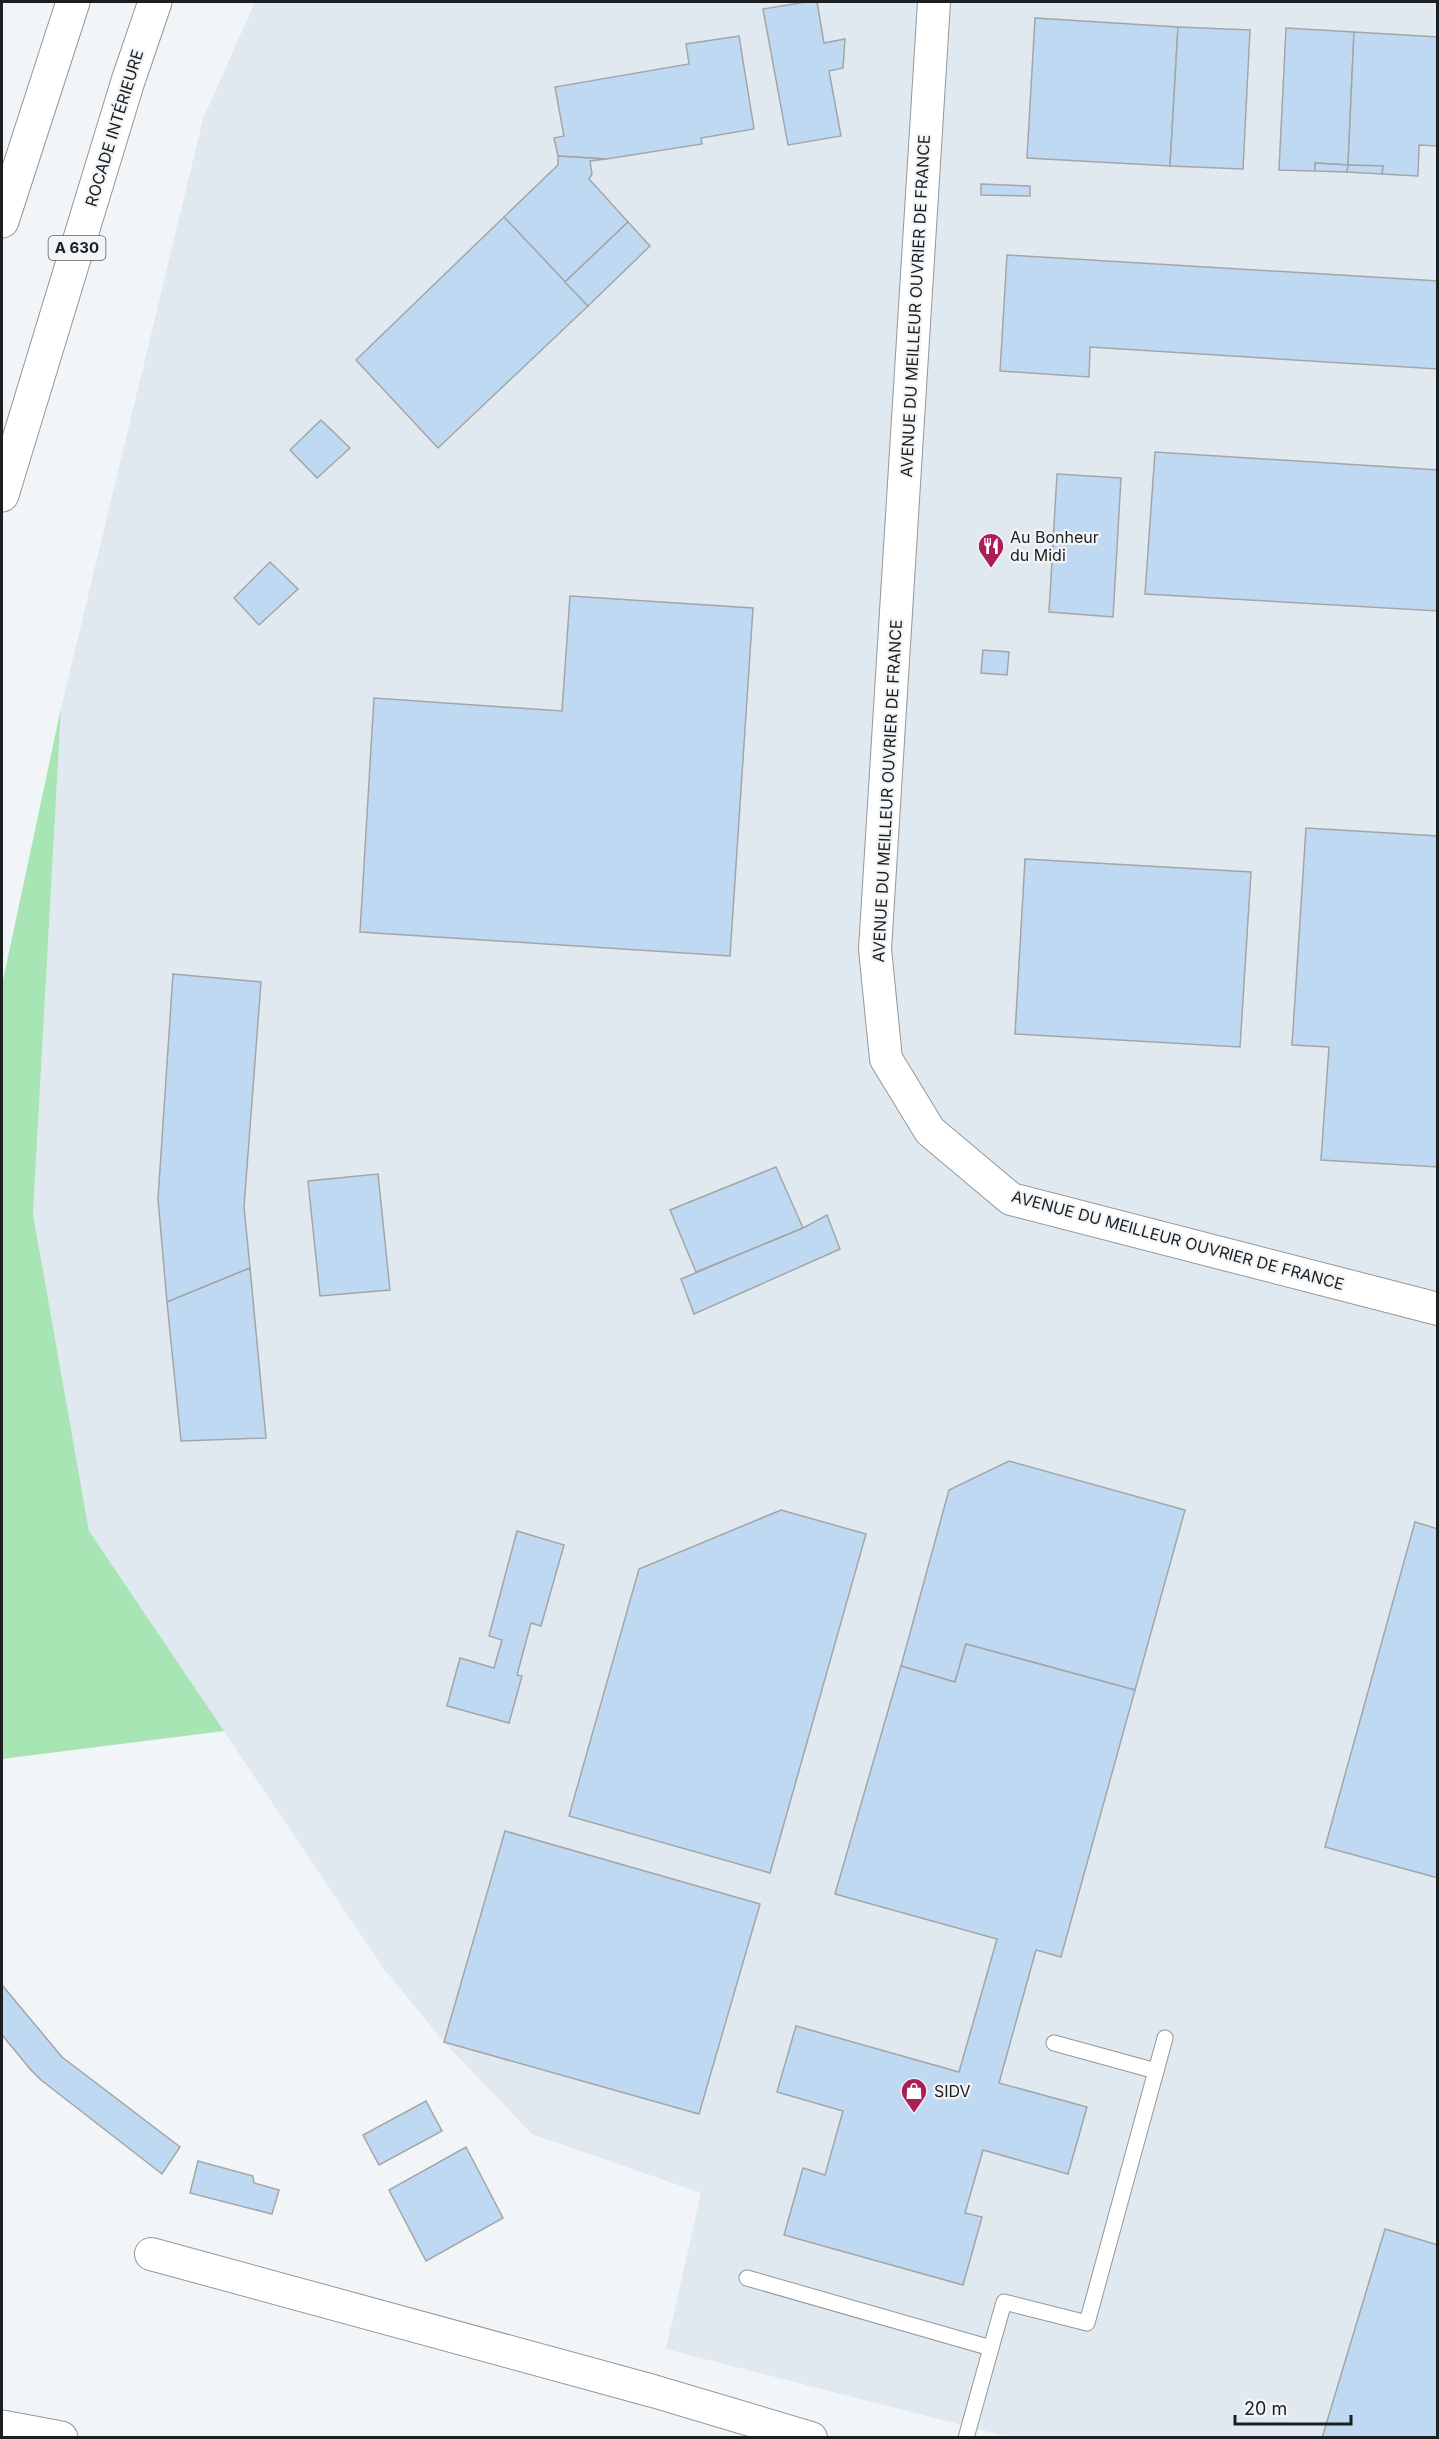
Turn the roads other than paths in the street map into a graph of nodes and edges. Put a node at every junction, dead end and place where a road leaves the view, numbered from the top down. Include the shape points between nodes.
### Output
1 (73, 2) edge
2 (155, 2) edge
3 (934, 2) edge
4 (2, 221) edge
5 (2, 495) edge
6 (1437, 1309) edge
7 (1165, 2038) dead end
8 (1054, 2043) dead end
9 (1156, 2072) junction
10 (151, 2254) dead end
11 (747, 2278) dead end
12 (991, 2348) junction
13 (2, 2427) edge
14 (61, 2438) edge
15 (811, 2438) edge
16 (966, 2438) edge

1 - 4 main road
2 - 5 main road, ROCADE INTÉRIEURE / A 630
3 - 6 street, AVENUE DU MEILLEUR OUVRIER DE FRANCE via 875,949 886,1059 930,1131 1011,1199
7 - 9 lane
8 - 9 lane
9 - 12 lane via 1087,2323 1004,2302
10 - 15 street
11 - 12 lane
12 - 16 lane
13 - 14 main road

